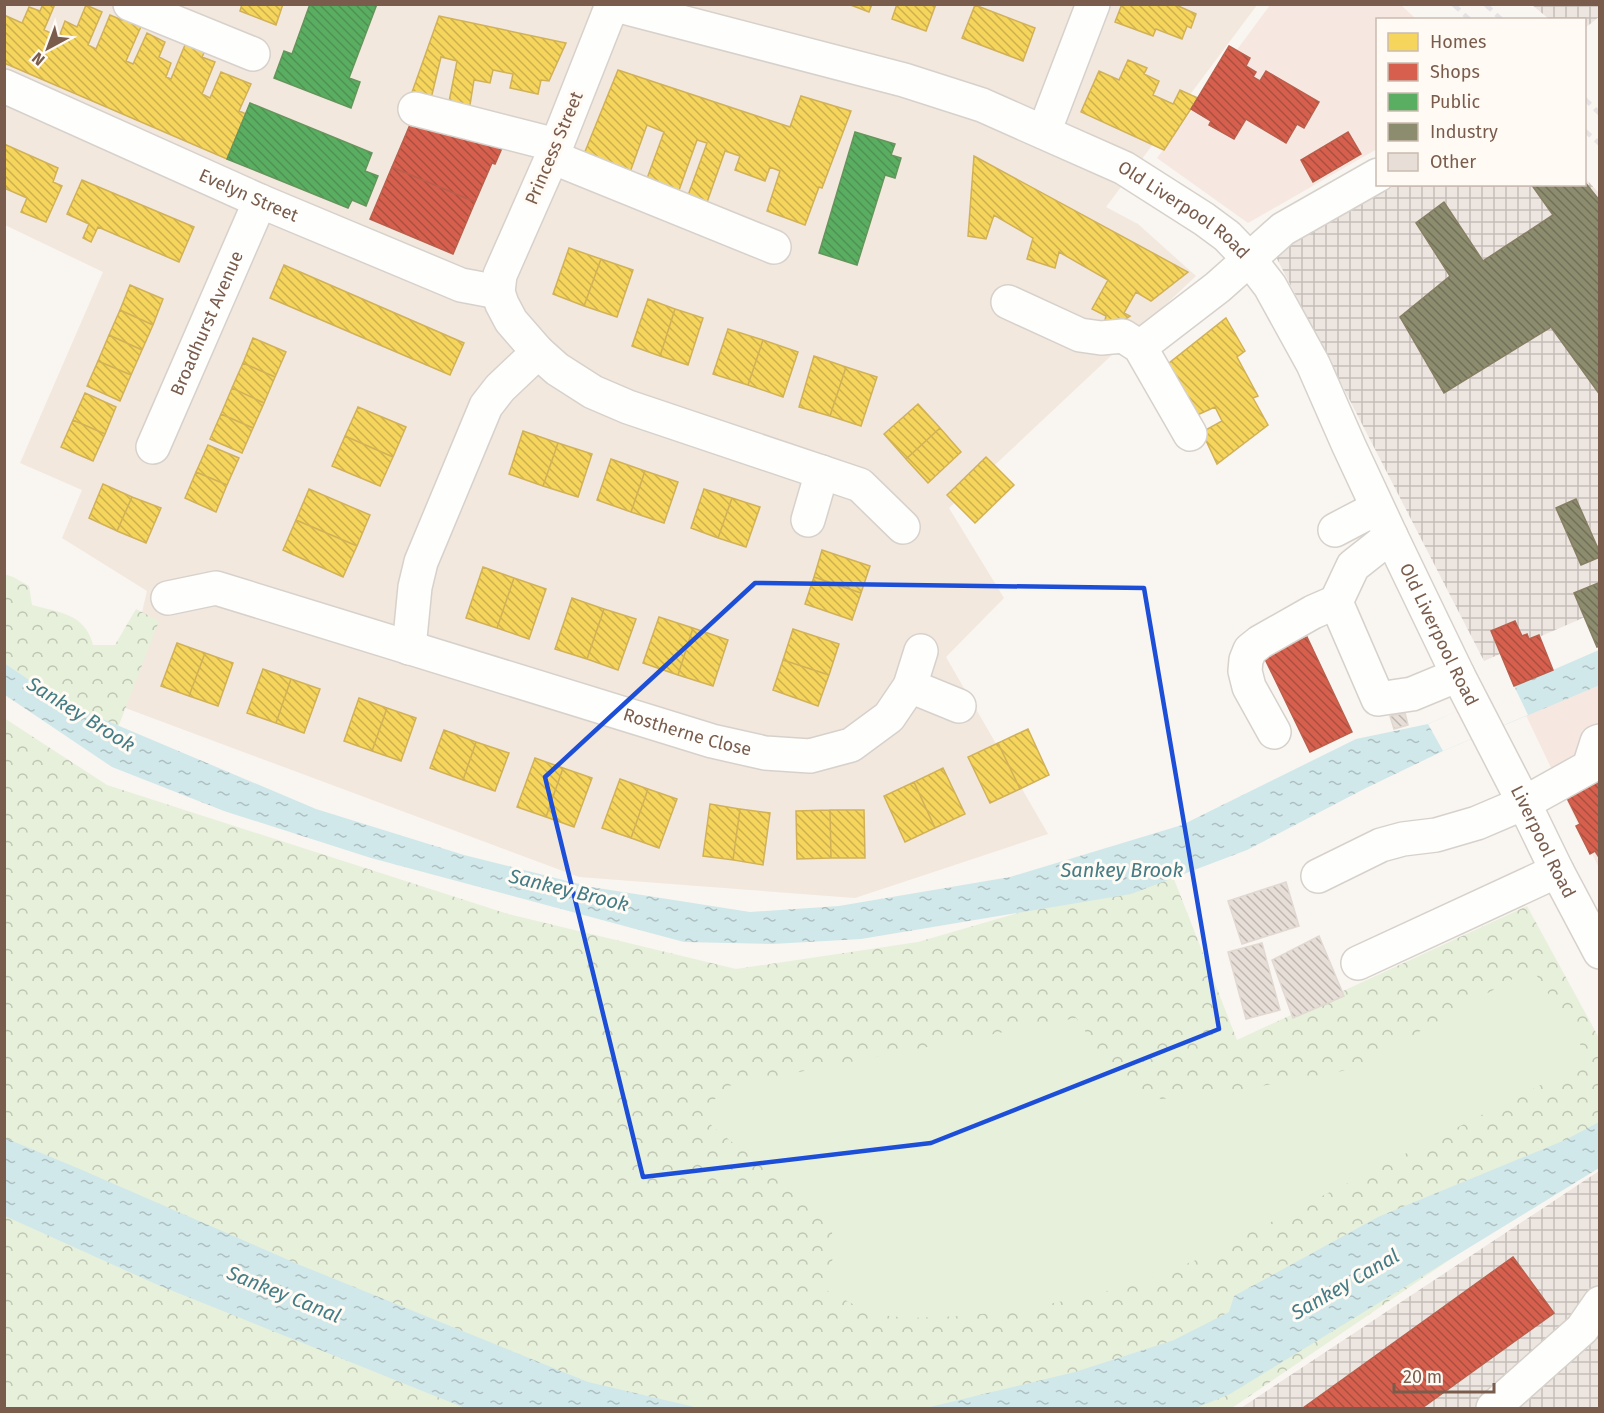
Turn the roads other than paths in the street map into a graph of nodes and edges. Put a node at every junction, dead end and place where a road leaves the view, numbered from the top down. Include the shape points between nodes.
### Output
1 (130, 4) edge
2 (612, 4) edge
3 (1094, 4) edge
4 (253, 54) dead end
5 (4, 86) edge
6 (415, 110) dead end
7 (1044, 132) junction
8 (554, 151) junction
9 (1376, 176) edge
10 (260, 201) junction
11 (774, 248) dead end
12 (1250, 260) junction
13 (498, 292) junction
14 (1008, 302) dead end
15 (1140, 347) junction
16 (538, 352) junction
17 (1190, 434) dead end
18 (153, 447) dead end
19 (822, 472) junction
20 (808, 520) dead end
21 (1384, 522) junction
22 (903, 527) dead end
23 (1335, 530) dead end
24 (168, 598) dead end
25 (1336, 602) junction
26 (409, 648) junction
27 (921, 651) dead end
28 (1458, 675) junction
29 (910, 686) junction
30 (959, 706) dead end
31 (1480, 718) joint
32 (1274, 732) dead end
33 (1599, 741) edge
34 (1524, 803) junction
35 (1557, 871) junction
36 (1318, 876) dead end
37 (1599, 952) edge
38 (1358, 963) dead end
39 (1599, 1303) edge
40 (1493, 1408) edge

1 - 4 street
2 - 7 street, Old Liverpool Road via 904,80 982,105
2 - 8 street, Princess Street
3 - 7 street
5 - 10 street, Evelyn Street
6 - 8 street
7 - 12 street, Old Liverpool Road via 1124,168 1204,219
8 - 11 street
8 - 13 street, Princess Street via 500,275
9 - 12 street via 1283,229
10 - 13 street, Evelyn Street via 461,285
10 - 18 street, Broadhurst Avenue
12 - 15 street
12 - 21 street, Old Liverpool Road via 1270,286 1313,364
13 - 16 street via 512,321
14 - 15 street via 1080,335 1123,336
15 - 17 street
16 - 19 street via 593,392 628,407
16 - 26 street via 486,406 421,562
19 - 20 street
19 - 22 street via 860,485
21 - 23 street
21 - 25 street via 1353,566
21 - 28 street, Old Liverpool Road
24 - 26 street, Rostherne Close via 216,588
25 - 28 street via 1378,699 1412,694
25 - 32 street via 1250,650 1245,671 1249,687
26 - 29 street, Rostherne Close via 712,741 765,753 810,756 851,745 889,717
27 - 29 street, Rostherne Close
28 - 31 street, Old Liverpool Road
29 - 30 street
31 - 34 street, Liverpool Road
33 - 34 street via 1589,767
34 - 35 street, Liverpool Road
34 - 36 street via 1477,824 1381,845
35 - 37 street, Liverpool Road
35 - 38 street
39 - 40 street via 1582,1329

